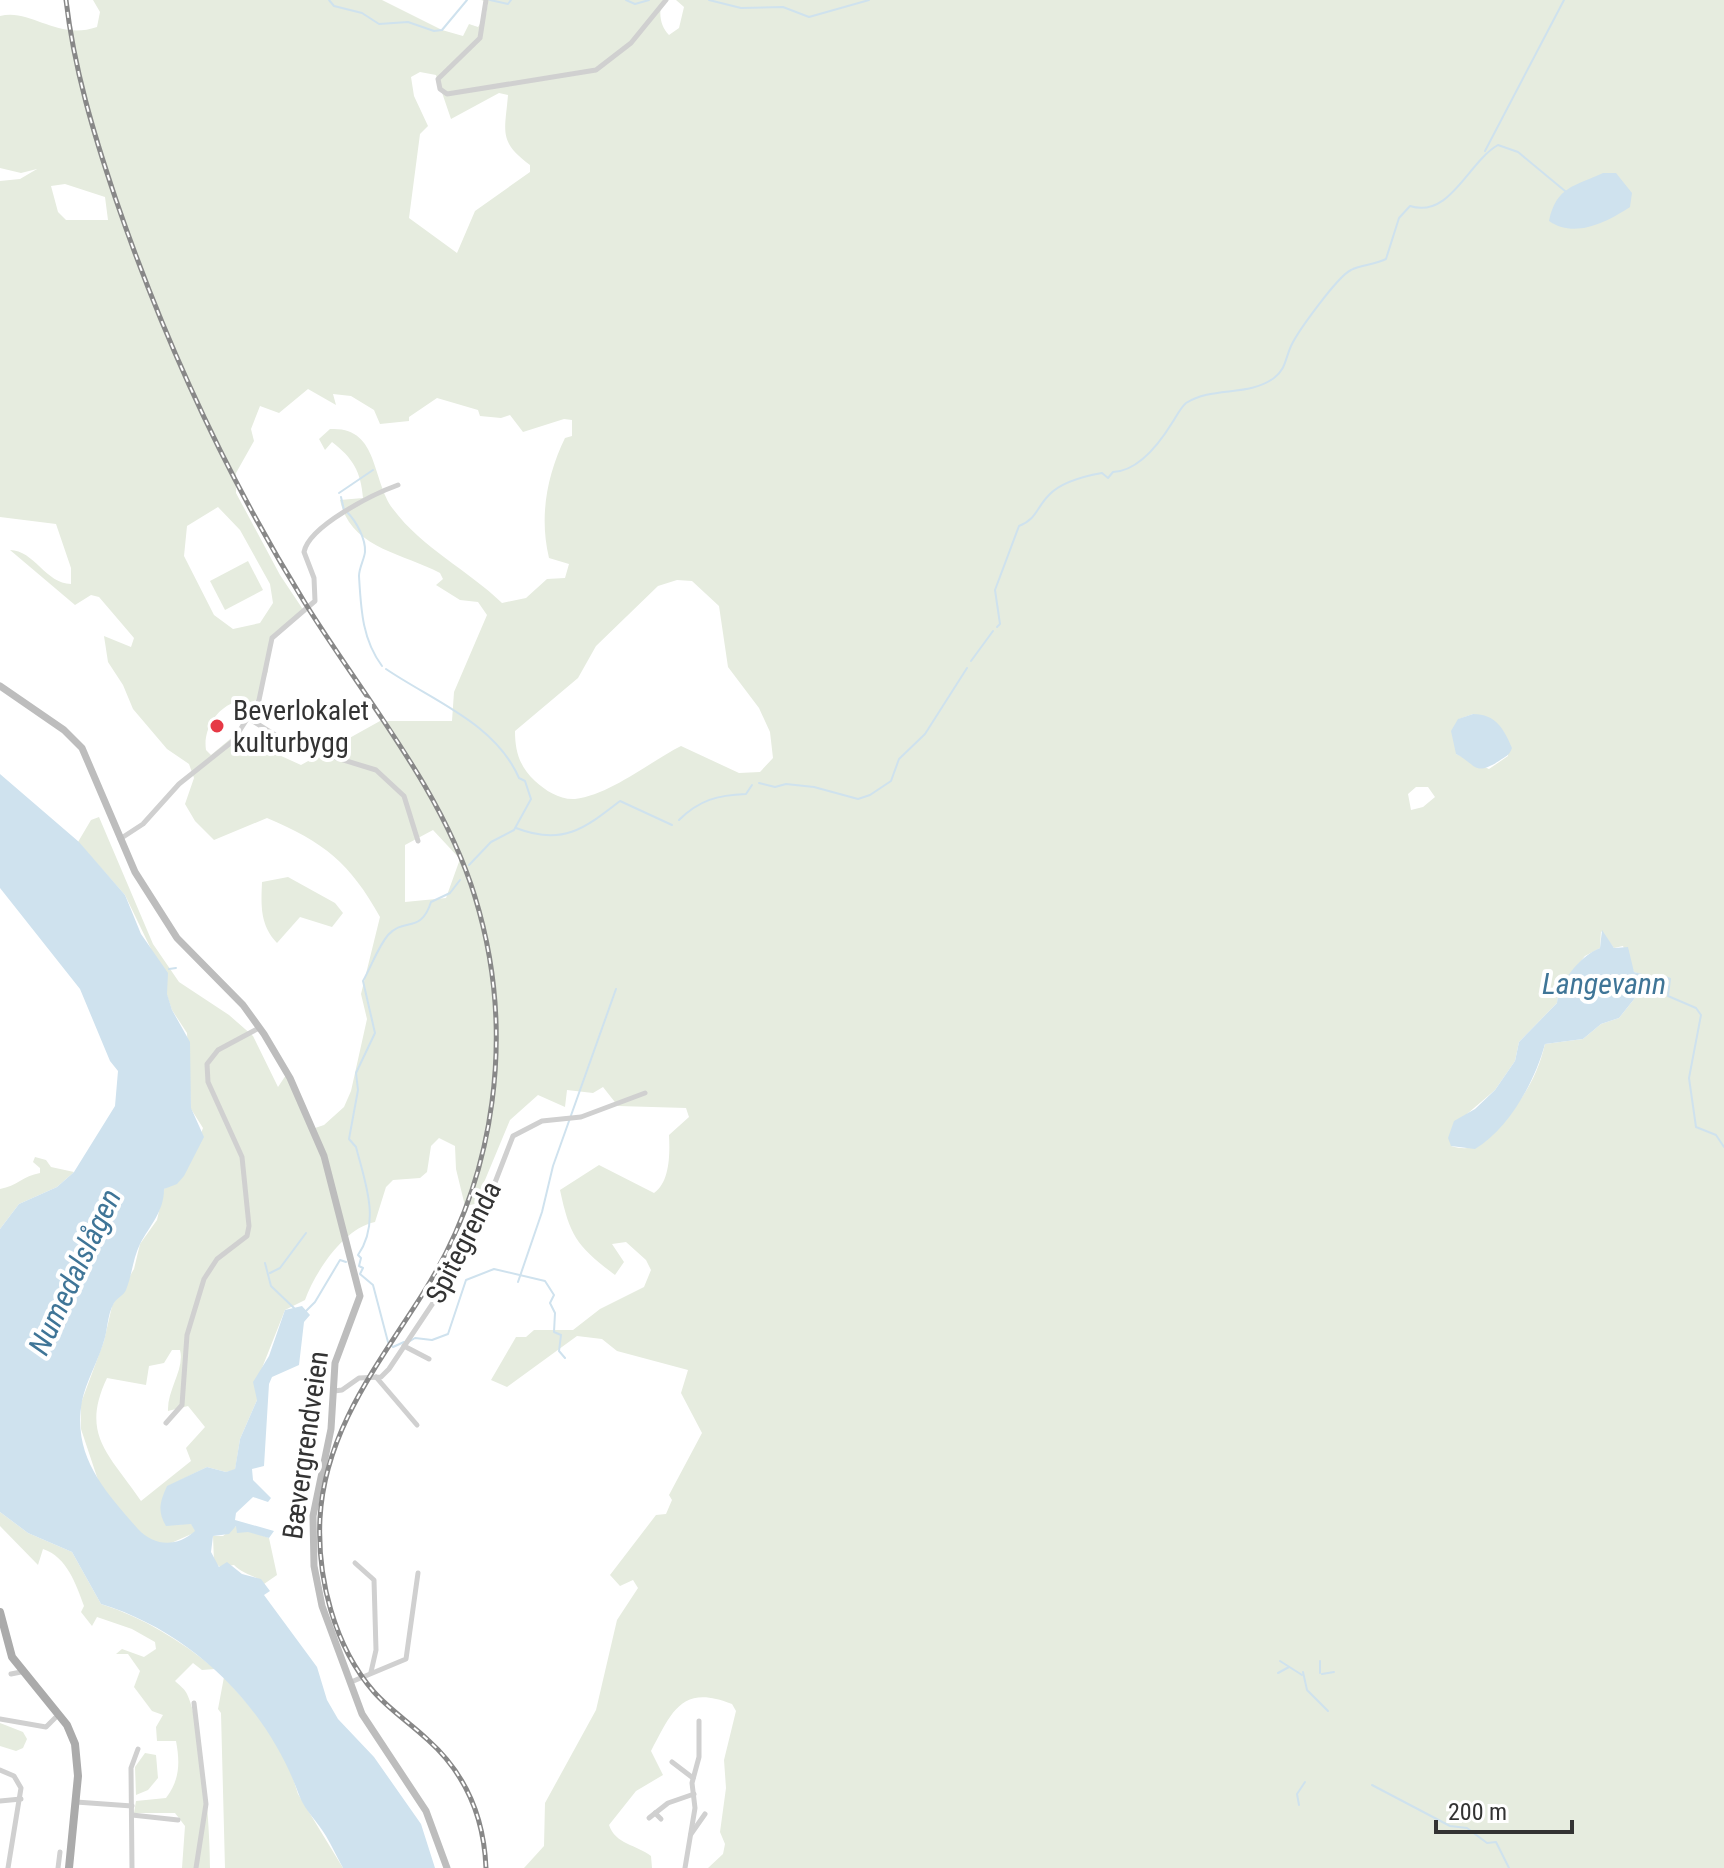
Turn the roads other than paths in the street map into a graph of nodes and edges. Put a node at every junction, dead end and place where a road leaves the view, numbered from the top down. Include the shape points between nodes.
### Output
1 (486, 0) edge
2 (666, 0) edge
3 (398, 485) dead end
4 (0, 686) edge
5 (248, 718) junction
6 (119, 839) junction
7 (418, 841) dead end
8 (260, 1027) junction
9 (645, 1093) dead end
10 (404, 1346) junction
11 (429, 1359) dead end
12 (376, 1377) junction
13 (334, 1391) junction
14 (166, 1423) dead end
15 (417, 1425) dead end
16 (355, 1563) dead end
17 (418, 1573) dead end
18 (0, 1612) edge
19 (371, 1672) junction
20 (351, 1682) junction
21 (194, 1703) dead end
22 (55, 1718) dead end
23 (0, 1719) edge
24 (699, 1721) dead end
25 (138, 1749) dead end
26 (672, 1762) dead end
27 (0, 1770) edge
28 (693, 1778) junction
29 (694, 1794) junction
30 (21, 1799) junction
31 (0, 1801) edge
32 (76, 1802) junction
33 (132, 1806) junction
34 (655, 1813) junction
35 (705, 1814) dead end
36 (132, 1815) junction
37 (649, 1818) dead end
38 (661, 1819) dead end
39 (178, 1820) dead end
40 (690, 1835) junction
41 (60, 1852) dead end
42 (8, 1868) edge
43 (58, 1868) edge
44 (69, 1868) edge
45 (132, 1868) edge
46 (196, 1868) edge
47 (447, 1868) edge
48 (685, 1868) edge

1 - 2 street via 480,38 438,79 447,94 596,70 631,43
3 - 5 street via 343,512 307,541 305,557 314,578 315,601 272,638 262,693
4 - 6 main road, Bævergrendveien via 82,748
5 - 6 street via 224,749 179,784 143,824
5 - 7 street via 295,746 376,770 404,796
6 - 8 main road, Bævergrendveien via 173,933
8 - 13 main road, Bævergrendveien via 290,1078 324,1156 358,1284 358,1307 338,1349
8 - 14 street via 218,1050 207,1064 208,1082 242,1157 249,1226 243,1240 217,1259 204,1279 187,1335 182,1405
9 - 10 street, Spitegrenda via 581,1117 542,1121 513,1136 487,1206
10 - 11 street
10 - 12 street, Spitegrenda via 387,1372
12 - 13 street, Spitegrenda via 359,1378
12 - 15 street
13 - 20 main road, Bævergrendveien via 312,1553 322,1606
16 - 19 street via 374,1580 376,1650
17 - 19 street via 407,1657
18 - 32 main road via 16,1673 58,1713 73,1738
19 - 20 street
20 - 47 main road, Bævergrendveien via 372,1733 426,1811
21 - 46 street via 206,1804
22 - 23 street via 46,1727
24 - 28 street
25 - 33 street via 131,1768
26 - 28 street
27 - 30 street via 19,1781
28 - 29 street
29 - 34 street
29 - 40 street
30 - 31 street
30 - 42 street
32 - 33 street
32 - 44 main road
33 - 36 street
34 - 37 street
34 - 38 street
35 - 40 street
36 - 39 street
36 - 45 street
40 - 48 street
41 - 43 street

